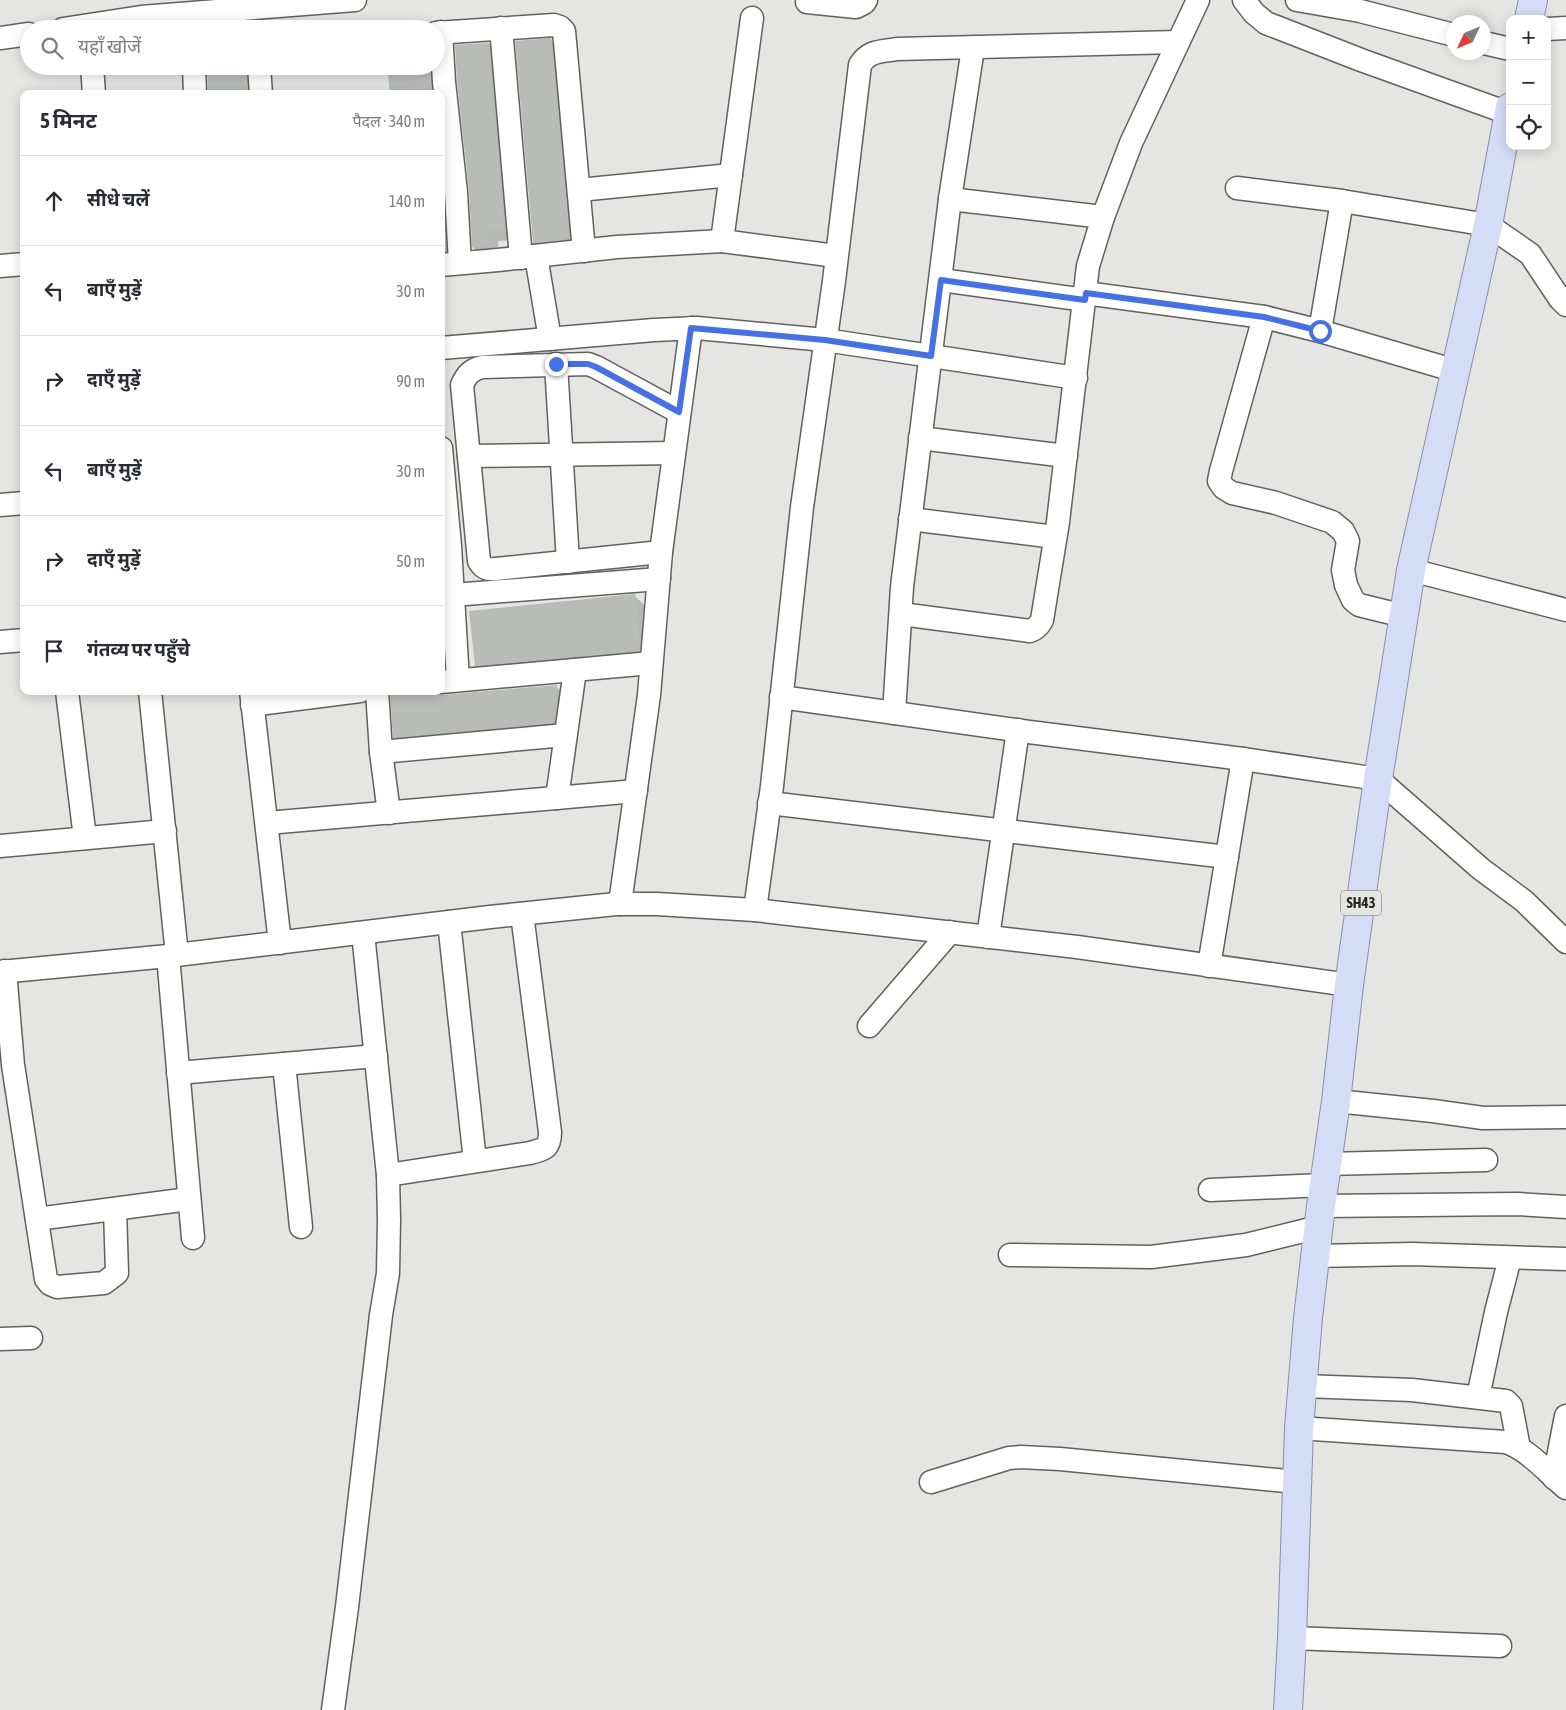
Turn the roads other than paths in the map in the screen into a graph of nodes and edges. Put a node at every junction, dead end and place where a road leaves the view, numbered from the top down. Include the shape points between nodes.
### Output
1 (355, 0) edge
2 (866, 0) edge
3 (1198, 0) edge
4 (1244, 0) edge
5 (1297, 0) edge
6 (807, 2) dead end
7 (752, 18) dead end
8 (125, 20) edge
9 (500, 28) junction
10 (1551, 28) edge
11 (1566, 28) edge
12 (445, 32) edge
13 (1446, 33) edge
14 (20, 35) edge
15 (0, 38) edge
16 (1178, 42) junction
17 (1491, 44) edge
18 (973, 48) junction
19 (1506, 48) edge
20 (97, 75) edge
21 (194, 75) edge
22 (259, 75) edge
23 (443, 75) edge
24 (95, 90) edge
25 (194, 90) edge
26 (260, 90) edge
27 (444, 90) edge
28 (445, 106) edge
29 (1506, 109) edge
30 (1506, 126) edge
31 (731, 176) junction
32 (1237, 188) dead end
33 (579, 190) junction
34 (950, 199) junction
35 (449, 201) edge
36 (1342, 201) junction
37 (1103, 217) junction
38 (1488, 225) junction
39 (722, 241) junction
40 (584, 251) junction
41 (836, 256) junction
42 (528, 257) junction
43 (20, 264) edge
44 (451, 264) edge
45 (0, 266) edge
46 (941, 280) junction
47 (1085, 296) junction
48 (1566, 305) edge
49 (1264, 317) junction
50 (691, 328) junction
51 (1320, 331) junction
52 (550, 339) junction
53 (825, 340) junction
54 (445, 348) edge
55 (931, 356) junction
56 (556, 364) junction
57 (1456, 371) junction
58 (1076, 378) junction
59 (679, 412) junction
60 (920, 438) junction
61 (674, 453) junction
62 (562, 454) junction
63 (469, 456) junction
64 (1066, 456) junction
65 (445, 497) edge
66 (20, 503) edge
67 (0, 504) edge
68 (910, 519) junction
69 (1055, 537) junction
70 (661, 552) junction
71 (568, 562) junction
72 (1411, 570) junction
73 (658, 579) junction
74 (453, 595) junction
75 (1566, 610) edge
76 (901, 614) junction
77 (1404, 616) junction
78 (20, 640) edge
79 (0, 642) edge
80 (651, 663) junction
81 (575, 670) junction
82 (449, 681) edge
83 (67, 695) edge
84 (150, 695) edge
85 (298, 695) edge
86 (377, 695) edge
87 (781, 697) junction
88 (252, 698) edge
89 (894, 713) junction
90 (1018, 730) junction
91 (566, 735) junction
92 (381, 752) junction
93 (1243, 759) junction
94 (1378, 779) junction
95 (636, 790) junction
96 (557, 798) junction
97 (769, 804) junction
98 (389, 813) junction
99 (266, 823) junction
100 (164, 831) junction
101 (1003, 831) junction
102 (85, 838) junction
103 (0, 846) edge
104 (1227, 857) junction
105 (620, 904) junction
106 (755, 910) junction
107 (522, 914) junction
108 (449, 922) junction
109 (950, 932) junction
110 (363, 933) junction
111 (988, 937) junction
112 (1566, 942) edge
113 (280, 943) junction
114 (173, 956) junction
115 (1209, 966) junction
116 (2, 972) edge
117 (1349, 985) junction
118 (869, 1026) dead end
119 (376, 1056) junction
120 (284, 1064) junction
121 (178, 1072) junction
122 (1336, 1101) junction
123 (1566, 1117) edge
124 (1486, 1160) dead end
125 (475, 1161) junction
126 (388, 1174) junction
127 (1210, 1190) dead end
128 (1323, 1196) junction
129 (189, 1200) junction
130 (1566, 1207) edge
131 (115, 1209) junction
132 (37, 1219) junction
133 (301, 1227) dead end
134 (193, 1238) dead end
135 (1010, 1255) dead end
136 (1315, 1256) junction
137 (1510, 1258) junction
138 (1566, 1259) edge
139 (31, 1338) dead end
140 (0, 1340) edge
141 (1303, 1386) junction
142 (1478, 1397) junction
143 (1566, 1416) edge
144 (1299, 1428) junction
145 (1519, 1448) junction
146 (931, 1482) dead end
147 (1297, 1482) junction
148 (1560, 1483) edge
149 (1292, 1638) junction
150 (1500, 1646) dead end
151 (333, 1710) edge
152 (1288, 1710) edge

1 - 8 street
2 - 6 street via 856,6
3 - 16 street
4 - 29 street via 1266,23 1361,60
5 - 13 street via 1360,11
7 - 31 street
9 - 12 street
9 - 33 street via 554,24 564,31
9 - 42 street
10 - 11 street
14 - 15 street
16 - 18 street
16 - 37 street via 1131,143
17 - 19 street
18 - 34 street
18 - 41 street via 897,50 874,52 865,57 860,65
20 - 24 street
21 - 25 street
22 - 26 street
23 - 27 street
28 - 35 street
30 - 38 main road, SH43
31 - 33 street
31 - 39 street
32 - 36 street
33 - 40 street
34 - 37 street
34 - 46 street
35 - 44 street
36 - 38 street
36 - 51 street
37 - 47 street via 1088,266
38 - 48 street via 1530,254
38 - 57 main road, SH43
39 - 40 street
39 - 41 street
40 - 42 street
41 - 53 street
42 - 44 street
42 - 52 street
43 - 45 street
46 - 47 street
46 - 55 street
47 - 49 street
47 - 58 street
49 - 51 street
49 - 77 street via 1219,481 1232,494 1276,503 1332,522 1348,541 1343,570 1354,600 1359,605
50 - 52 street
50 - 53 street
50 - 59 street
51 - 57 street
52 - 54 street
53 - 55 street
53 - 87 street
55 - 58 street
55 - 60 street
56 - 59 street via 596,367
56 - 62 street
56 - 63 street via 471,370 462,385
57 - 72 main road, SH43
58 - 64 street
59 - 61 street
60 - 64 street
60 - 68 street
61 - 62 street
61 - 70 street
62 - 63 street
62 - 71 street
63 - 71 street via 482,566 488,570
64 - 69 street
65 - 74 street
66 - 67 street
68 - 69 street
68 - 76 street
69 - 76 street via 1042,620 1036,629 1030,631
70 - 71 street
70 - 73 street
72 - 75 street
72 - 77 main road, SH43
73 - 74 street
73 - 80 street
74 - 82 street
76 - 89 street
77 - 94 main road, SH43
78 - 79 street
80 - 81 street
80 - 95 street
81 - 82 street
81 - 91 street
83 - 102 street
84 - 100 street
85 - 88 street
86 - 92 street
87 - 89 street
87 - 97 street
88 - 99 street
89 - 90 street
90 - 93 street
90 - 101 street
91 - 92 street
91 - 96 street
92 - 98 street
93 - 94 street
93 - 104 street
94 - 112 street via 1524,902
94 - 117 main road, SH43
95 - 96 street
95 - 105 street
96 - 98 street
97 - 101 street
97 - 106 street
98 - 99 street
99 - 113 street
100 - 102 street
100 - 114 street
101 - 104 street
101 - 111 street
102 - 103 street
104 - 115 street
105 - 106 street
105 - 107 street
106 - 109 street
107 - 108 street
107 - 125 street via 550,1139 543,1150
108 - 110 street
108 - 125 street
109 - 111 street
109 - 118 street
110 - 113 street
110 - 119 street
111 - 115 street
113 - 114 street
114 - 116 street
114 - 121 street
115 - 117 street
116 - 132 street
117 - 122 main road, SH43
119 - 120 street
119 - 126 street
120 - 121 street
120 - 133 street
121 - 129 street
122 - 123 street via 1483,1118
122 - 128 main road, SH43
124 - 128 street via 1415,1163
125 - 126 street
126 - 151 street via 388,1273
127 - 128 street
128 - 130 street
128 - 135 street via 1246,1244 1151,1258
128 - 136 main road, SH43
129 - 131 street
129 - 134 street
131 - 132 street
131 - 132 street via 117,1273 104,1283 57,1287 50,1284 46,1279
136 - 137 street via 1412,1254
136 - 141 main road, SH43
137 - 138 street
137 - 142 street
139 - 140 street
141 - 142 street via 1412,1390
141 - 144 main road, SH43
142 - 145 street via 1506,1401 1511,1406
143 - 148 street
144 - 145 street via 1506,1442
144 - 147 main road, SH43
145 - 148 street
146 - 147 street via 992,1462 1021,1457 1060,1458
147 - 149 main road, SH43
149 - 150 street
149 - 152 main road, SH43

